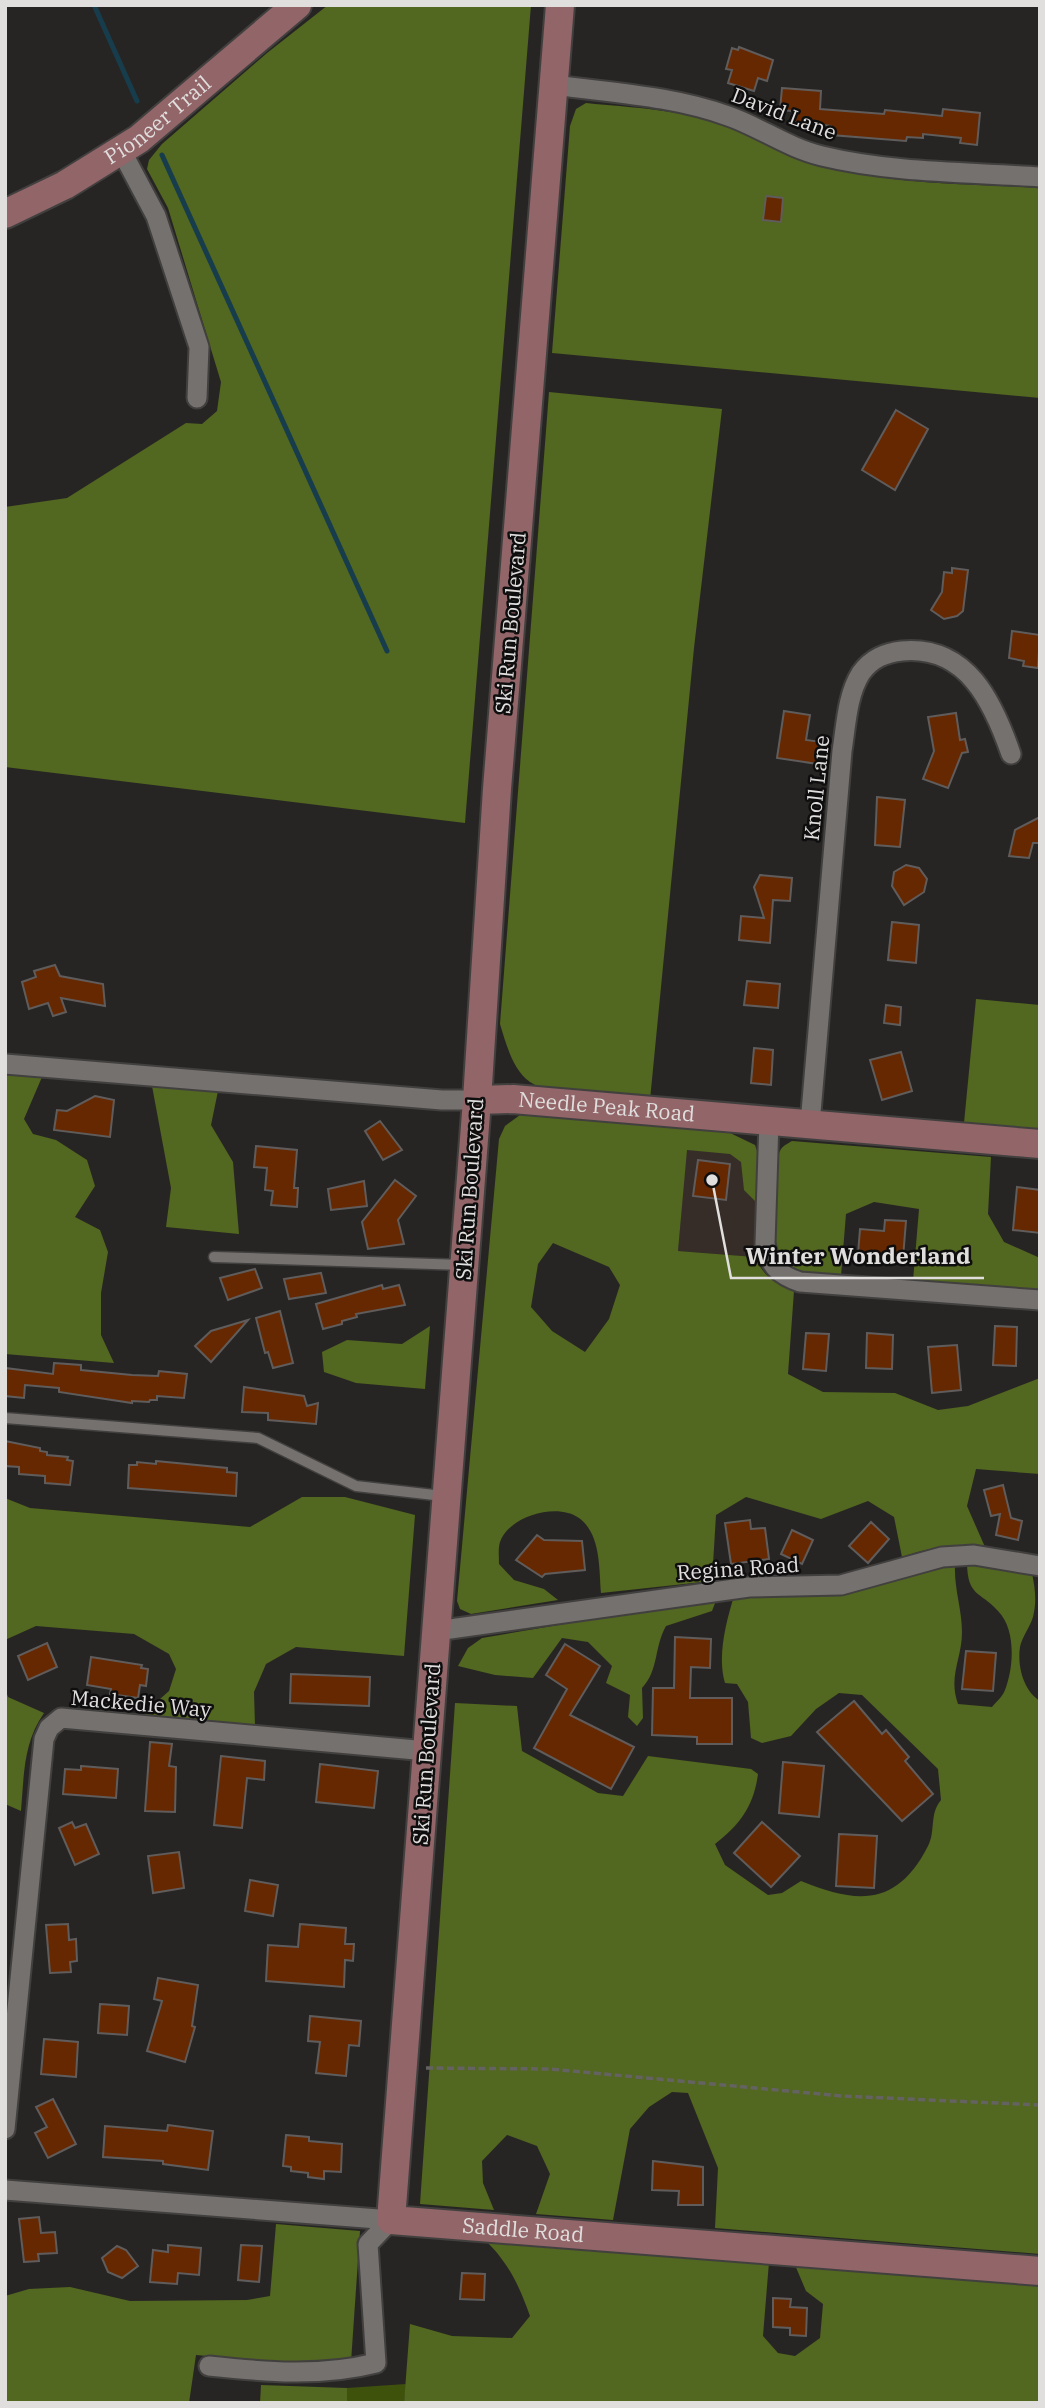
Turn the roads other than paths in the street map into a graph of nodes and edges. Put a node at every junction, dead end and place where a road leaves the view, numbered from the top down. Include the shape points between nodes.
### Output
1 (297, 5) edge
2 (560, 5) edge
3 (555, 85) junction
4 (121, 152) junction
5 (1040, 177) edge
6 (5, 214) edge
7 (197, 398) dead end
8 (1011, 754) dead end
9 (5, 1064) edge
10 (477, 1100) junction
11 (769, 1121) junction
12 (810, 1124) junction
13 (1040, 1144) edge
14 (215, 1257) dead end
15 (464, 1265) junction
16 (1040, 1300) edge
17 (5, 1418) edge
18 (447, 1496) junction
19 (1040, 1566) edge
20 (436, 1631) junction
21 (427, 1751) junction
22 (5, 2129) edge
23 (5, 2190) edge
24 (391, 2220) junction
25 (1040, 2271) edge
26 (209, 2367) dead end

1 - 4 street, Pioneer Trail
2 - 3 street, Ski Run Boulevard
3 - 5 street, David Lane via 678,102 730,116 821,156
3 - 10 street, Ski Run Boulevard via 498,775
4 - 6 street, Pioneer Trail
4 - 7 street via 156,216 199,347
8 - 12 street, Knoll Lane via 996,711 978,683 946,656 917,650 883,653 862,673 849,704 842,751
9 - 10 street, Needle Peak Road
10 - 11 street, Needle Peak Road via 513,1099
10 - 15 street, Ski Run Boulevard
11 - 12 street, Needle Peak Road
11 - 16 street via 765,1244 768,1259 781,1275 800,1282
12 - 13 street, Needle Peak Road
14 - 15 lane
15 - 18 street, Ski Run Boulevard
17 - 18 lane via 258,1438 356,1486
18 - 20 street, Ski Run Boulevard
19 - 20 street, Regina Road via 974,1555 942,1557 841,1585 708,1591
20 - 21 street, Ski Run Boulevard
21 - 22 street, Mackedie Way via 61,1718 49,1728 36,1796
21 - 24 street, Ski Run Boulevard
23 - 24 street, Saddle Road
24 - 25 street, Saddle Road
24 - 26 street via 368,2244 376,2363 342,2372 268,2373

